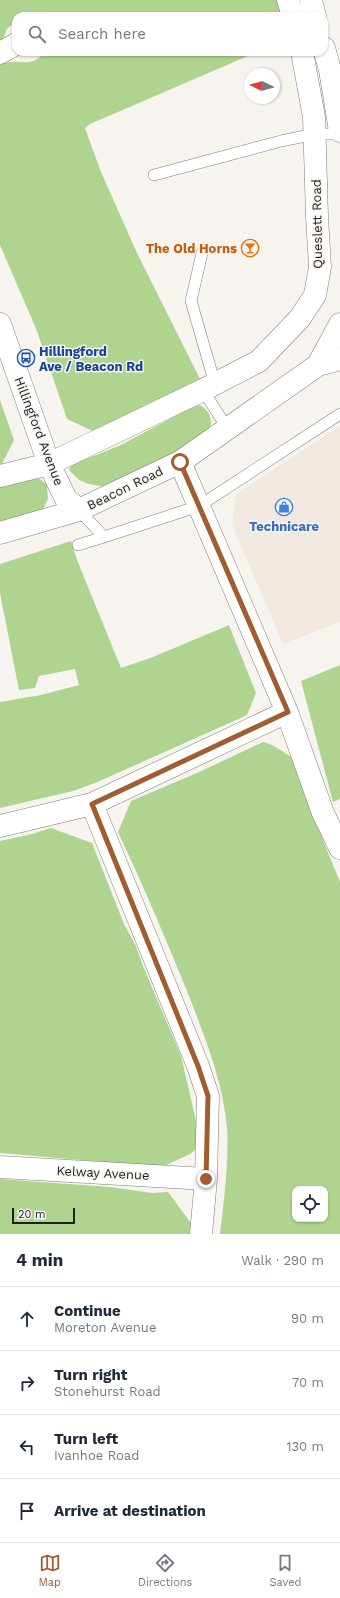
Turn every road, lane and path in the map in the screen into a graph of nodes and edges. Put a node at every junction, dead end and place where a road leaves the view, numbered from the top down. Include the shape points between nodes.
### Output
1 (288, 0) edge
2 (311, 0) edge
3 (292, 12) edge
4 (314, 12) edge
5 (12, 46) edge
6 (0, 53) edge
7 (303, 56) edge
8 (326, 56) edge
9 (340, 132) edge
10 (315, 134) junction
11 (154, 175) dead end
12 (202, 253) dead end
13 (0, 324) edge
14 (340, 324) edge
15 (340, 359) edge
16 (318, 365) junction
17 (209, 387) junction
18 (340, 414) edge
19 (227, 428) junction
20 (180, 462) junction
21 (49, 464) junction
22 (0, 476) edge
23 (199, 506) junction
24 (79, 510) junction
25 (0, 532) edge
26 (104, 537) junction
27 (78, 545) dead end
28 (288, 712) junction
29 (92, 804) junction
30 (0, 826) edge
31 (340, 848) edge
32 (0, 1167) edge
33 (206, 1179) junction
34 (201, 1234) edge

1 - 3 main road
2 - 4 main road
5 - 6 main road
7 - 10 main road, Queslett Road
8 - 9 main road
9 - 10 lane
10 - 11 lane
10 - 17 main road, Queslett Road via 320,267 315,295 300,318 259,361
12 - 17 lane via 191,301
13 - 21 main road, Hillingford Avenue
14 - 16 main road, Beacon Road
15 - 16 main road, Beacon Road
16 - 19 main road, Beacon Road
17 - 19 lane
17 - 21 main road
18 - 23 lane
19 - 20 main road, Beacon Road
20 - 23 main road
20 - 24 main road, Beacon Road
21 - 22 main road
21 - 24 main road, Hillingford Avenue via 66,499
23 - 26 lane
23 - 28 main road
24 - 25 main road, Beacon Road
24 - 26 lane
26 - 27 lane
28 - 29 main road
28 - 31 main road via 323,813
29 - 30 main road
29 - 33 main road via 208,1096
32 - 33 main road, Kelway Avenue
33 - 34 main road

